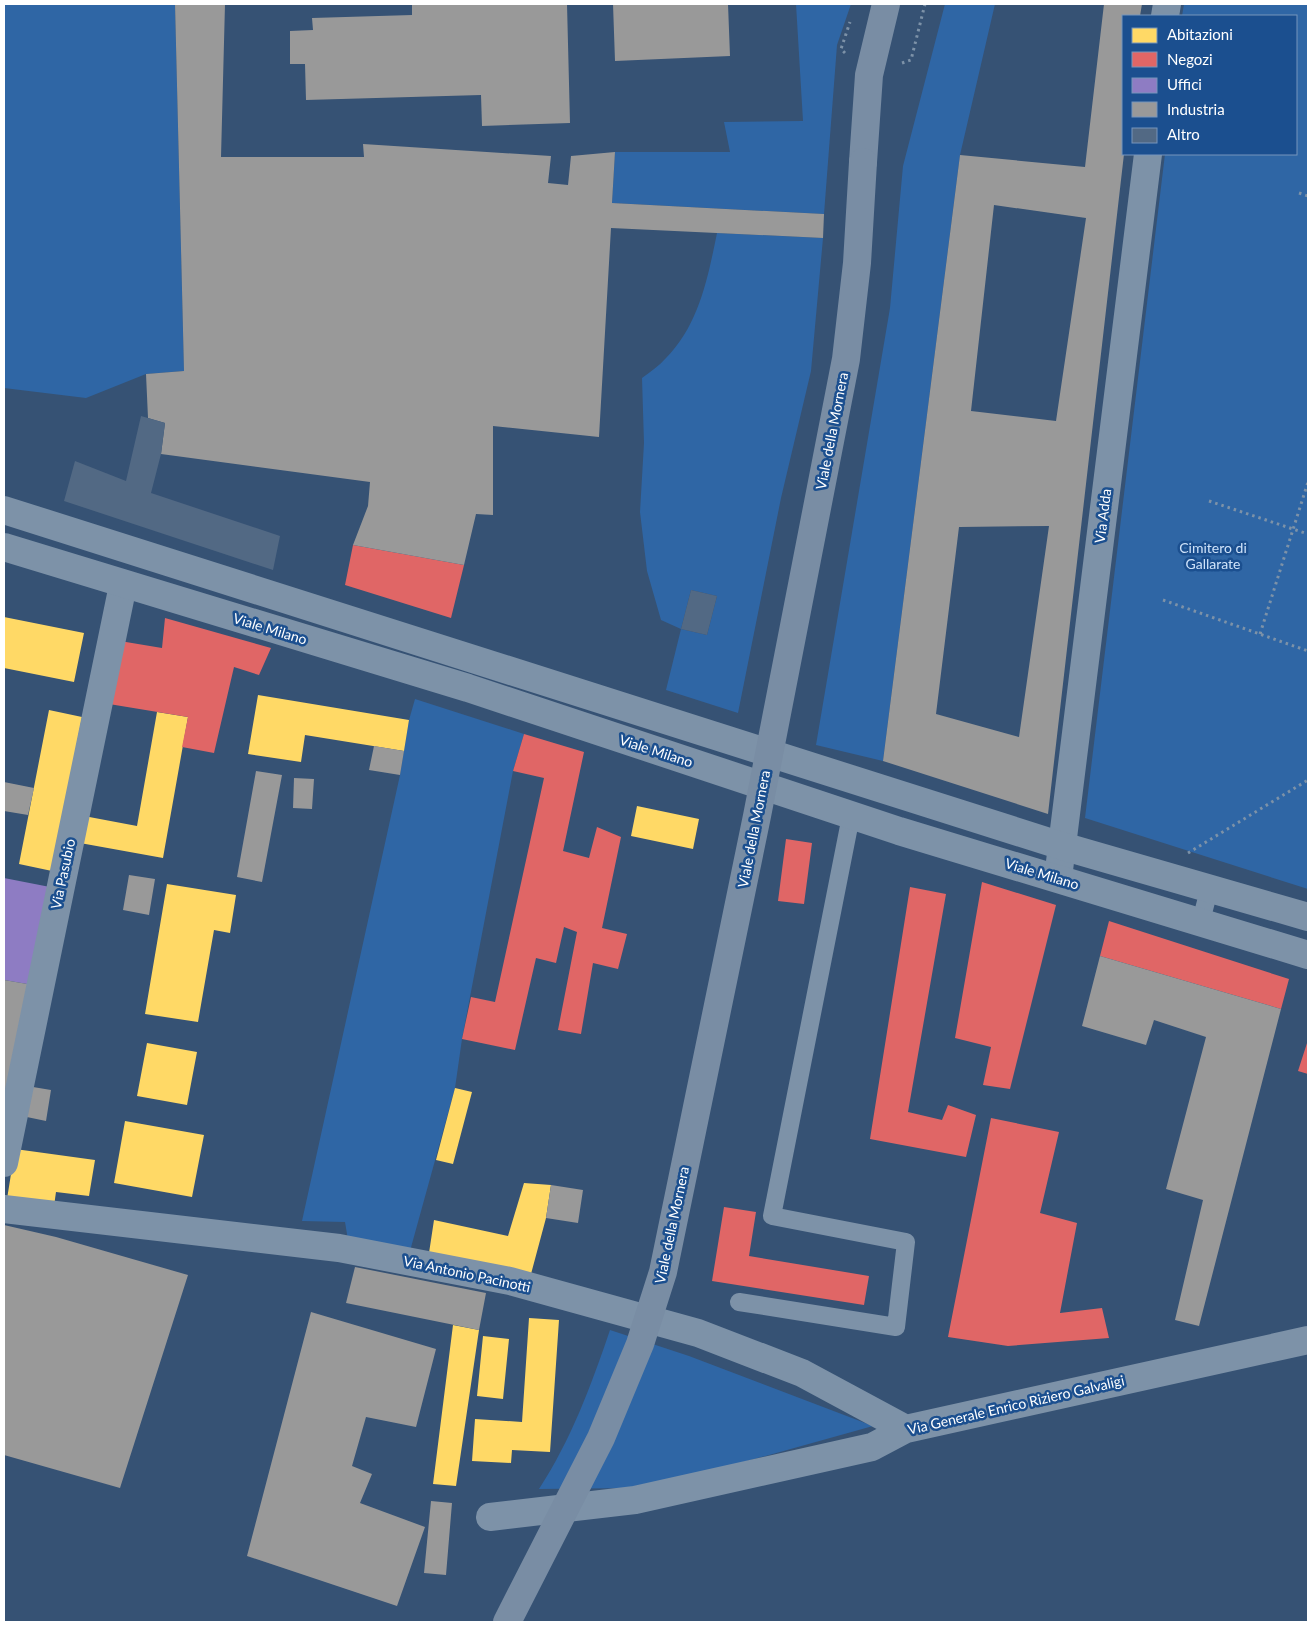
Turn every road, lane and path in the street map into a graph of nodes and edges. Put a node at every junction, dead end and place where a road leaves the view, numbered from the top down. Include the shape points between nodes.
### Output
1 (886, 4) edge
2 (1148, 155) edge
3 (1299, 193) dead end
4 (1308, 196) edge
5 (1308, 482) edge
6 (1210, 501) dead end
7 (4, 510) edge
8 (1293, 529) junction
9 (1308, 534) edge
10 (4, 548) edge
11 (122, 585) junction
12 (1164, 600) dead end
13 (1260, 634) junction
14 (1308, 651) edge
15 (1308, 780) edge
16 (851, 816) junction
17 (1062, 846) junction
18 (1058, 878) junction
19 (1177, 881) junction
20 (1209, 890) junction
21 (1308, 917) edge
22 (1201, 921) junction
23 (1308, 955) edge
24 (4, 1163) edge
25 (4, 1209) edge
26 (739, 1302) dead end
27 (1308, 1340) edge
28 (906, 1429) junction
29 (490, 1517) dead end
30 (507, 1622) edge

1 - 30 main road, Viale della Mornera, bridge via 868,75 857,263 846,359 757,816 663,1272 640,1344 601,1438
2 - 17 street, Via Adda
3 - 4 path
5 - 8 path
6 - 8 path
7 - 17 street
8 - 9 path
8 - 13 path
10 - 11 street, Viale Milano
11 - 16 street, Viale Milano via 468,688
11 - 24 street, Via Pasubio
12 - 13 path
13 - 14 path
15 - 19 path via 1186,854
16 - 18 street, Viale Milano
16 - 26 lane via 772,1216 906,1242 896,1327
17 - 18 street, Via Adda
17 - 19 street
18 - 22 street, Viale Milano
19 - 20 street
20 - 21 street
20 - 22 lane
22 - 23 street, Viale Milano
25 - 28 street, Via Antonio Pacinotti via 339,1248 510,1281 698,1333 802,1373
27 - 28 street, Via Generale Enrico Riziero Galvaligi
28 - 29 street, Via Generale Enrico Riziero Galvaligi via 872,1447 635,1500

